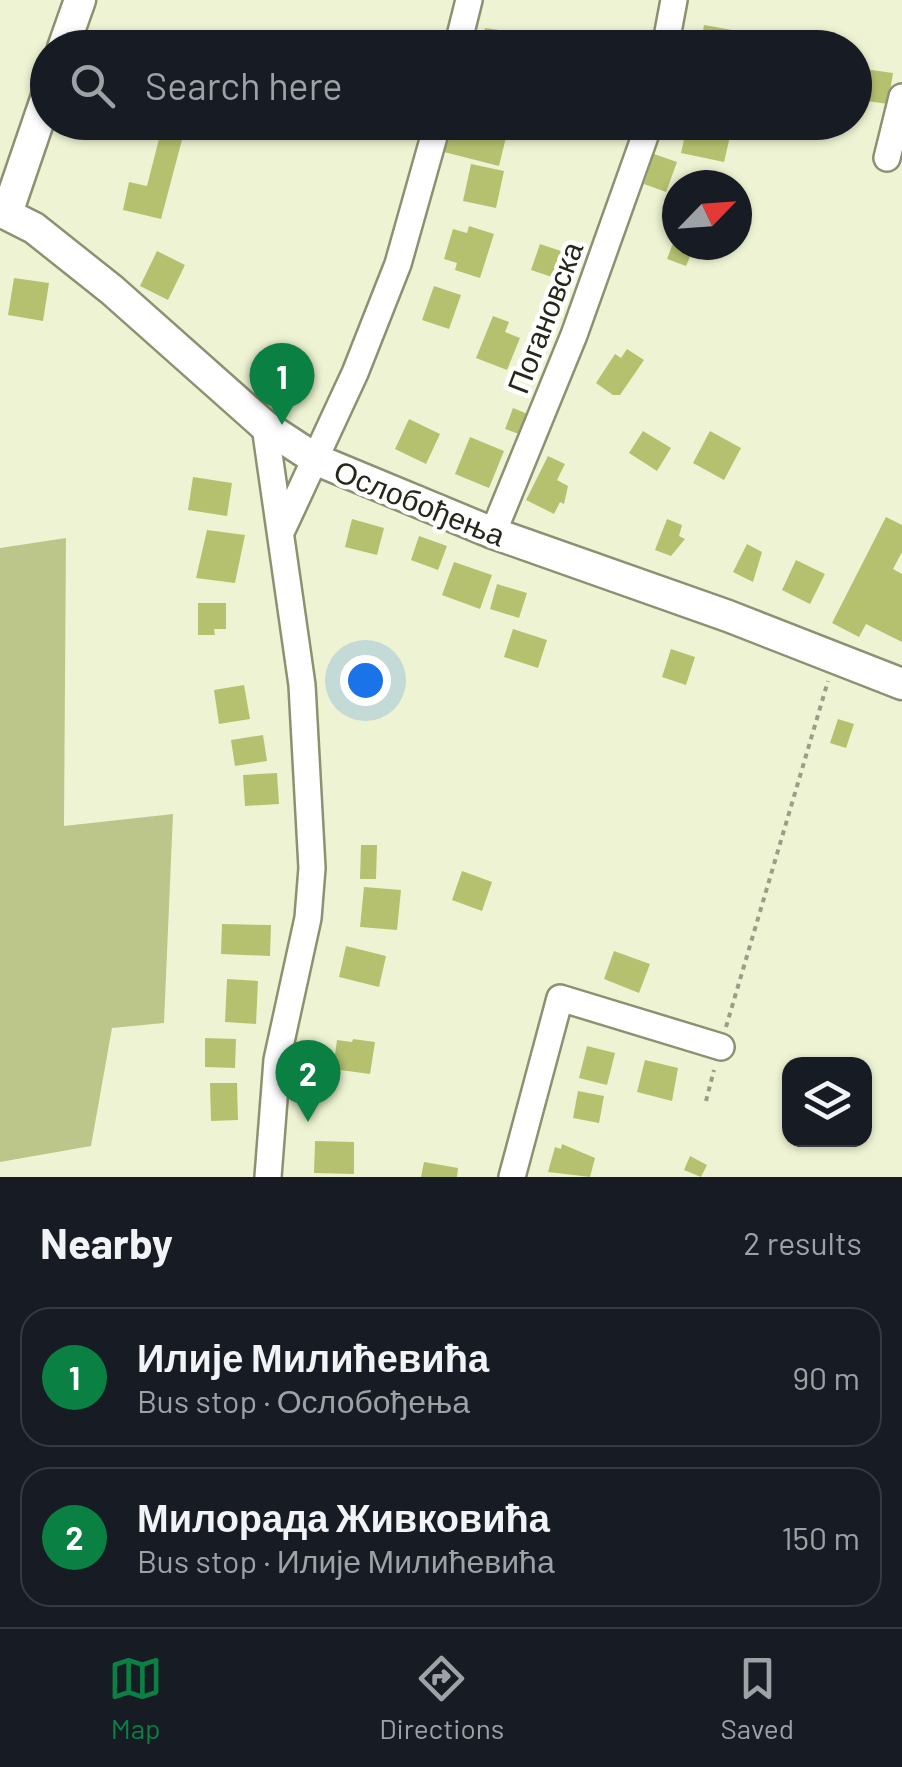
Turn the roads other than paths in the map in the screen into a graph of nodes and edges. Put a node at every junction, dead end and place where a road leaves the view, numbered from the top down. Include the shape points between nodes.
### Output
1 (80, 0) edge
2 (468, 0) edge
3 (674, 0) edge
4 (69, 30) edge
5 (461, 30) edge
6 (668, 30) edge
7 (902, 97) edge
8 (30, 140) edge
9 (433, 140) edge
10 (644, 140) edge
11 (887, 158) dead end
12 (3, 212) edge
13 (265, 426) junction
14 (316, 460) junction
15 (283, 528) junction
16 (493, 533) junction
17 (902, 684) edge
18 (721, 1046) road end
19 (268, 1177) edge
20 (512, 1177) edge

1 - 4 street
2 - 5 street
3 - 6 street
7 - 11 street
8 - 12 street
9 - 14 street via 398,264
10 - 16 street, Погановска
12 - 13 street, Ослобођења via 112,290
13 - 14 street, Ослобођења
13 - 15 street
14 - 15 street
14 - 16 street, Ослобођења
15 - 19 street via 302,685 312,868 308,918 277,1060
16 - 17 street, Ослобођења
18 - 20 street via 560,998

